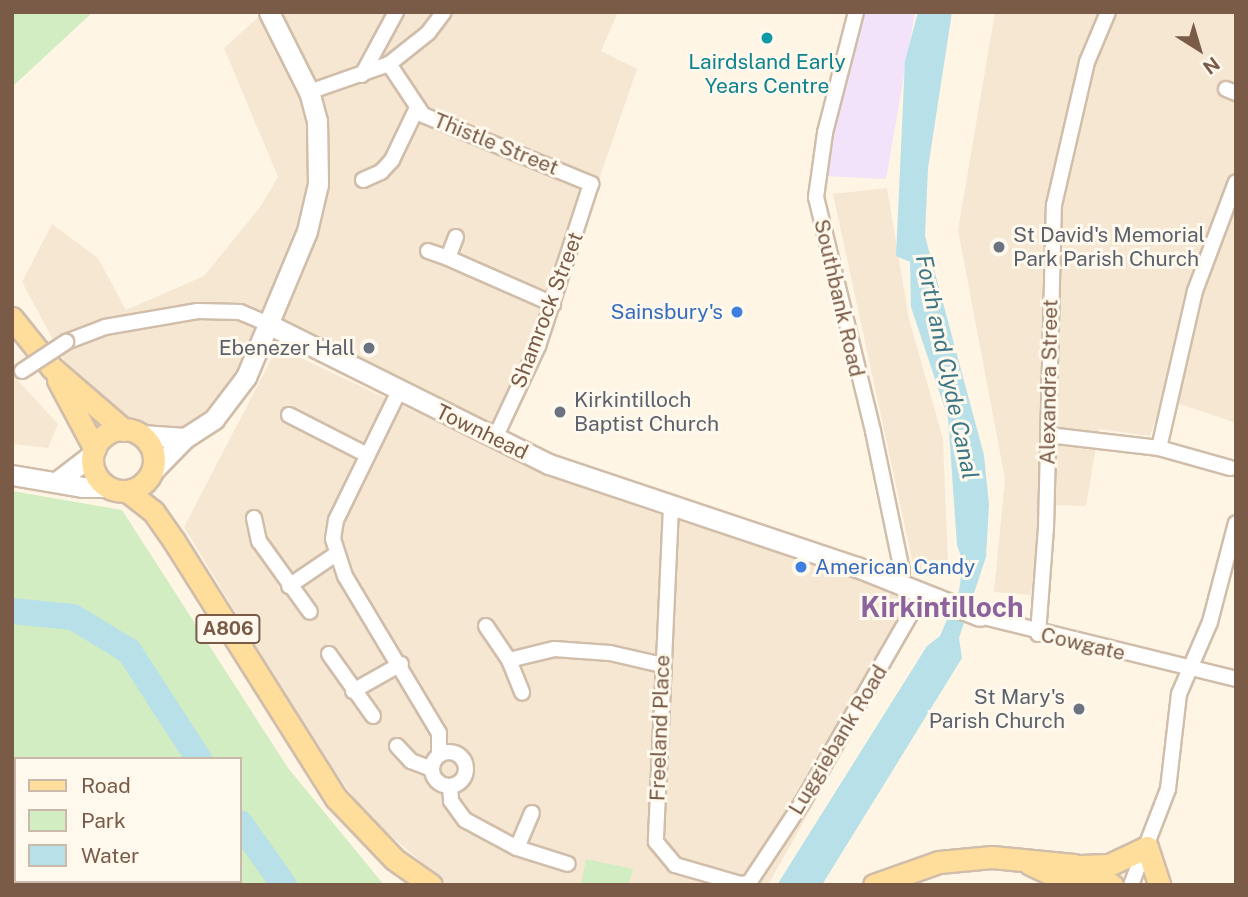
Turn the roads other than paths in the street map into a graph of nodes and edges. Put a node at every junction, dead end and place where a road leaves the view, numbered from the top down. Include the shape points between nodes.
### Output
1 (269, 12) edge
2 (396, 12) edge
3 (444, 12) edge
4 (856, 12) edge
5 (1108, 12) edge
6 (389, 64) junction
7 (362, 75) junction
8 (309, 92) junction
9 (416, 110) junction
10 (363, 180) dead end
11 (587, 181) joint
12 (1236, 182) edge
13 (456, 237) dead end
14 (428, 251) dead end
15 (447, 258) junction
16 (552, 304) junction
17 (12, 318) edge
18 (270, 325) junction
19 (52, 368) junction
20 (17, 373) edge
21 (399, 391) junction
22 (289, 415) dead end
23 (132, 432) junction
24 (1048, 435) junction
25 (185, 438) junction
26 (495, 438) junction
27 (1159, 448) junction
28 (94, 451) junction
29 (367, 456) junction
30 (1230, 468) dead end
31 (12, 475) edge
32 (150, 475) junction
33 (59, 480) junction
34 (117, 489) junction
35 (671, 507) junction
36 (153, 511) junction
37 (254, 518) dead end
38 (1236, 523) edge
39 (336, 554) junction
40 (898, 583) junction
41 (289, 586) junction
42 (927, 596) junction
43 (310, 612) dead end
44 (980, 616) joint
45 (486, 626) dead end
46 (1038, 634) junction
47 (329, 654) dead end
48 (509, 660) junction
49 (401, 664) junction
50 (662, 665) junction
51 (1191, 669) junction
52 (1236, 679) edge
53 (353, 691) junction
54 (522, 692) dead end
55 (373, 716) dead end
56 (397, 746) dead end
57 (439, 754) junction
58 (432, 769) junction
59 (450, 786) junction
60 (532, 813) dead end
61 (1147, 847) junction
62 (517, 848) junction
63 (568, 864) dead end
64 (1075, 875) edge
65 (749, 883) joint
66 (431, 885) edge
67 (874, 885) edge
68 (1112, 885) edge
69 (1131, 885) edge
70 (1159, 885) edge

1 - 8 street
2 - 7 street
3 - 6 street via 428,33
4 - 40 street, Southbank Road via 825,132 817,197 873,431 902,571
5 - 24 street, Alexandra Street via 1087,62 1054,205
6 - 7 street
6 - 9 street, Thistle Street
7 - 8 street
8 - 18 street via 320,153 318,184 307,232
9 - 10 street via 392,160 381,173
9 - 11 street, Thistle Street
11 - 16 street, Shamrock Street via 591,190
12 - 27 street via 1195,291
13 - 15 street
14 - 15 street
15 - 16 street
16 - 26 street, Shamrock Street
17 - 19 main road
18 - 20 street, bridge via 240,312 198,311 105,327 66,342
18 - 21 street, Townhead
18 - 25 street via 254,364 233,397 214,419
19 - 23 main road
19 - 28 main road
21 - 26 street, Townhead
21 - 29 street
22 - 29 street
23 - 25 street
23 - 28 main road via 109,433
23 - 32 main road via 153,452
24 - 27 street
24 - 46 street, Alexandra Street
25 - 32 street
26 - 35 street, Townhead via 549,464
27 - 30 street
28 - 33 street
28 - 34 main road via 95,473
29 - 39 street via 336,520
31 - 33 street
32 - 34 main road
32 - 36 main road, A806
33 - 34 street
34 - 36 main road, A806
35 - 40 street, Townhead
35 - 50 street, Freeland Place
36 - 66 main road, A806 via 335,798 394,859
37 - 41 street via 259,541
38 - 51 street via 1210,622
39 - 41 street
39 - 49 street
40 - 42 street, Townhead
41 - 43 street
42 - 44 street, Cowgate
42 - 65 street, Luggiebank Road
44 - 46 street, Cowgate
45 - 48 street
46 - 51 street, Cowgate
47 - 53 street
48 - 50 street via 554,649 610,653
48 - 54 street
49 - 53 street
49 - 57 street via 439,733
50 - 65 street, Freeland Place via 656,842 675,865
51 - 52 street, Cowgate
51 - 61 street via 1179,694 1168,789
53 - 55 street
56 - 58 street via 411,761
57 - 58 street
57 - 59 street via 450,751 464,761 464,777
58 - 59 street via 440,783
59 - 62 street via 451,801 465,820
60 - 62 street
61 - 64 main road
61 - 69 street
61 - 70 main road
62 - 63 street
64 - 67 main road via 1022,860 954,859
64 - 68 main road

